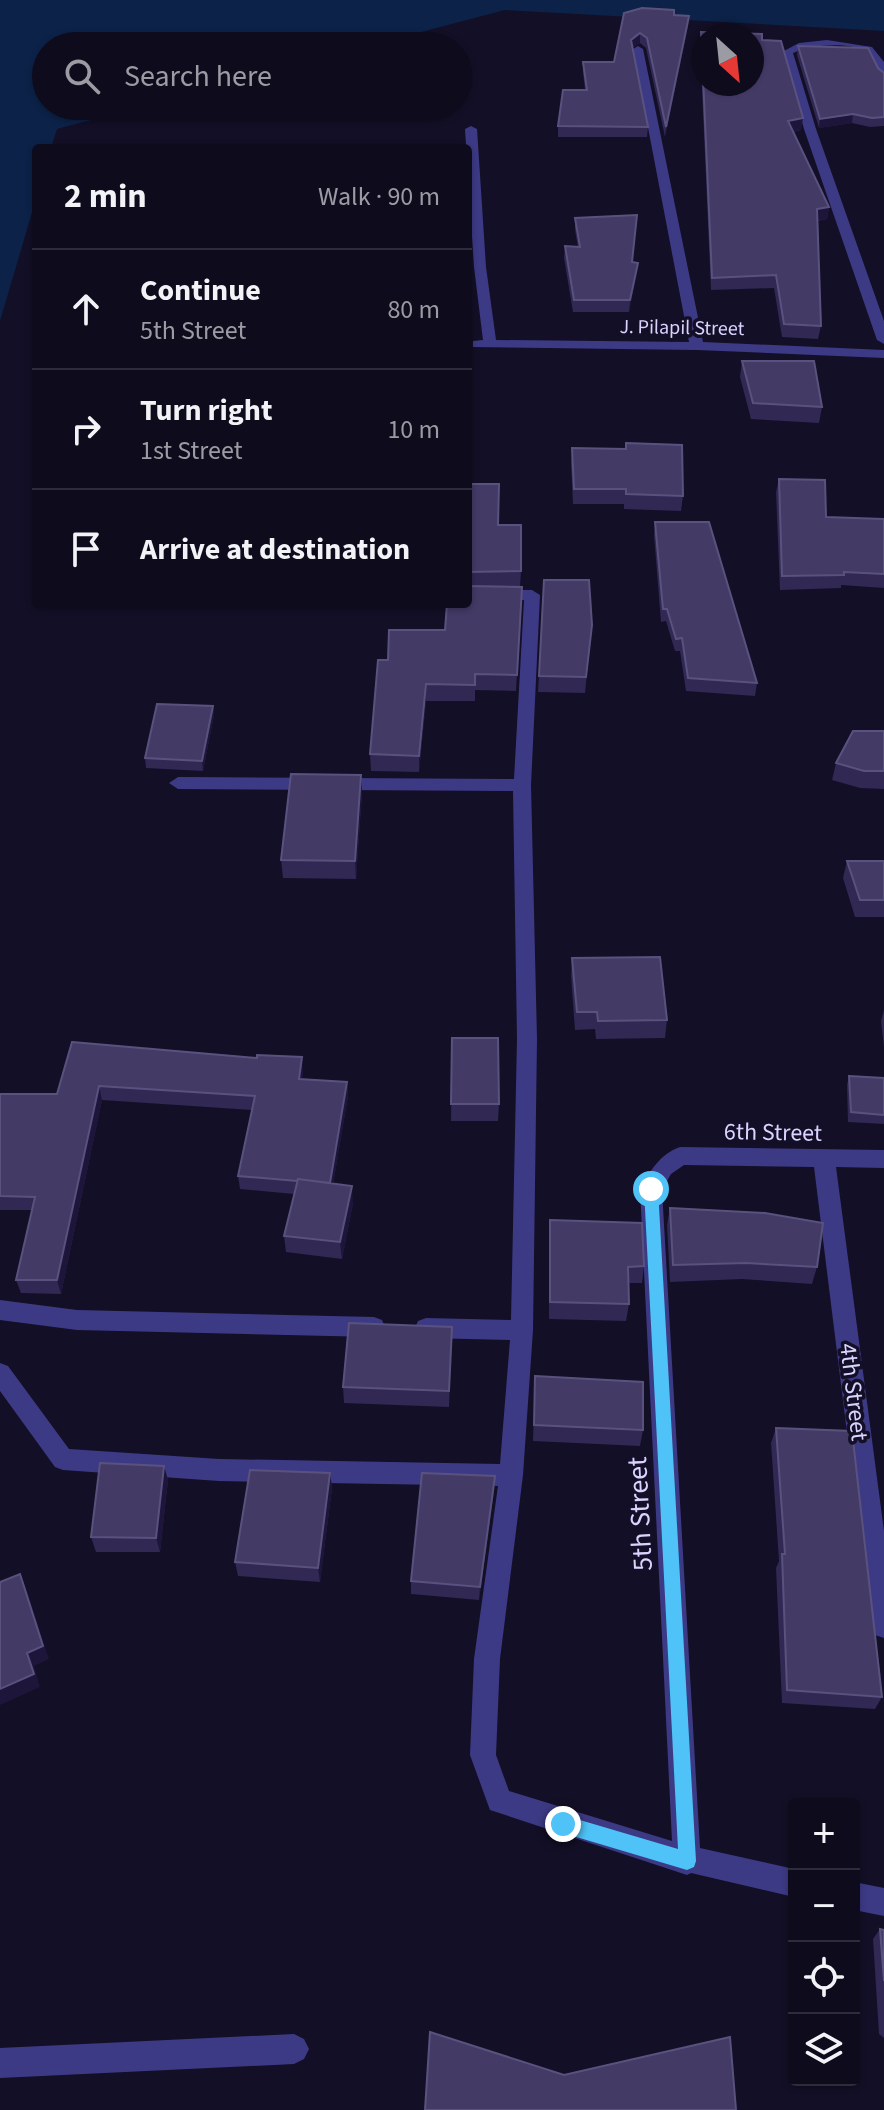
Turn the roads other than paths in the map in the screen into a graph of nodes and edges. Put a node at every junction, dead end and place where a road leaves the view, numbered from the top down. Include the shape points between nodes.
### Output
1 (638, 49) edge
2 (884, 77) edge
3 (471, 129) dead end
4 (472, 144) edge
5 (472, 144) edge
6 (884, 340) edge
7 (697, 346) junction
8 (884, 354) edge
9 (472, 595) edge
10 (178, 783) dead end
11 (522, 785) junction
12 (824, 1159) junction
13 (884, 1159) edge
14 (664, 1168) joint
15 (0, 1310) edge
16 (522, 1330) junction
17 (0, 1373) edge
18 (511, 1475) junction
19 (884, 1626) edge
20 (687, 1861) junction
21 (788, 1882) edge
22 (860, 1897) edge
23 (884, 1902) edge
24 (294, 2049) dead end
25 (0, 2063) edge

1 - 7 street
2 - 6 street via 877,57 860,46 807,44 787,52
3 - 4 street, J. Pilapil Street
5 - 7 street, J. Pilapil Street via 484,345
7 - 8 street, J. Pilapil Street
9 - 11 street via 532,595
10 - 11 street
11 - 16 street via 527,1039
12 - 13 street, 6th Street
12 - 14 street, 6th Street via 680,1156
12 - 19 street, 4th Street
14 - 20 street, 5th Street via 651,1189
15 - 16 street via 77,1320
16 - 18 street
17 - 18 street via 63,1459 219,1470
18 - 20 street via 487,1659 483,1755 499,1801
20 - 21 street
22 - 23 street
24 - 25 street

